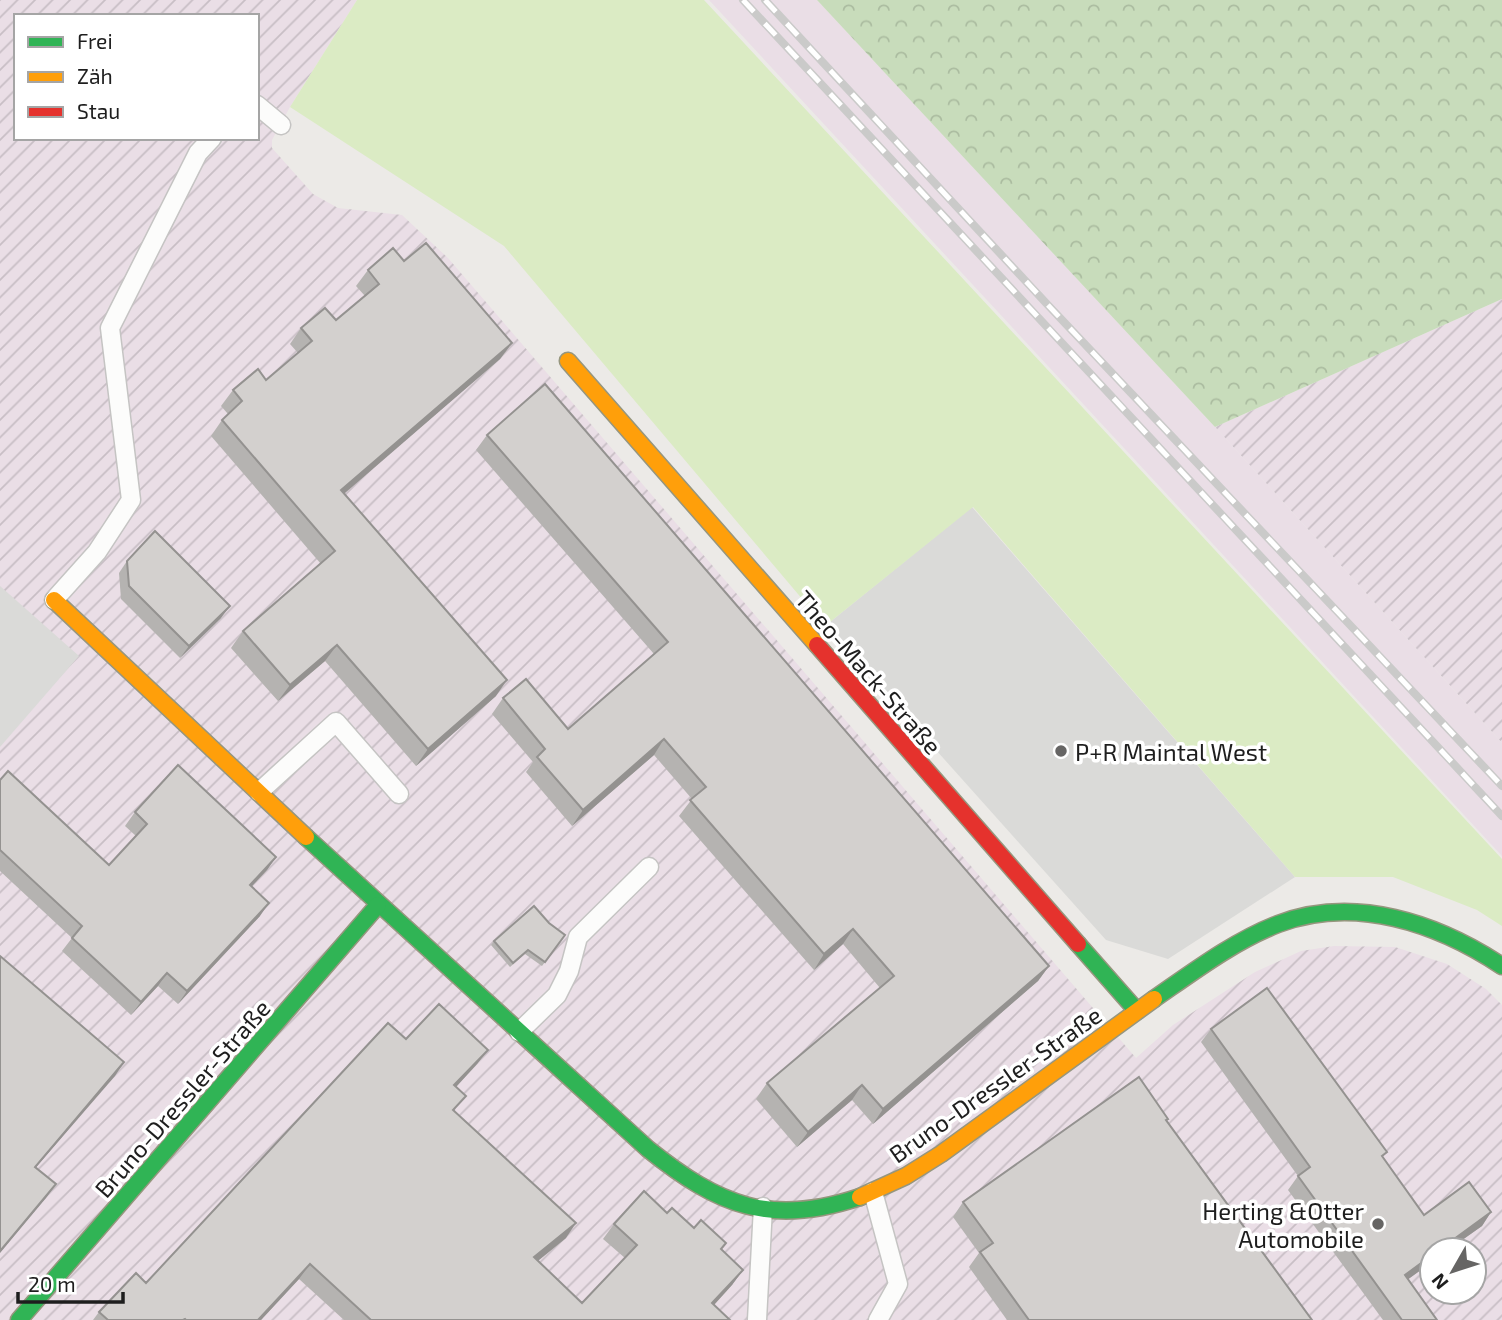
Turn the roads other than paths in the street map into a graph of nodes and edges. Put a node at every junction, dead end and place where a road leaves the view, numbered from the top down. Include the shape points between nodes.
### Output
1 (259, 108) edge
2 (281, 125) dead end
3 (210, 140) edge
4 (568, 361) dead end
5 (54, 600) joint
6 (259, 792) junction
7 (399, 794) dead end
8 (649, 867) dead end
9 (378, 905) junction
10 (1502, 966) edge
11 (1136, 1011) junction
12 (519, 1032) junction
13 (873, 1192) junction
14 (763, 1207) junction
15 (19, 1320) edge
16 (757, 1320) edge
17 (878, 1320) edge

1 - 2 lane
3 - 5 lane via 198,153 110,328 131,500 97,552
4 - 11 street, Theo-Mack-Straße
5 - 6 street, Bruno-Dressler-Straße
6 - 7 lane via 336,722
6 - 9 street, Bruno-Dressler-Straße
8 - 12 lane via 578,937 557,995
9 - 12 street, Bruno-Dressler-Straße
9 - 15 street, Bruno-Dressler-Straße
10 - 11 street, Bruno-Dressler-Straße via 1416,923 1351,913 1321,914 1283,922 1255,935
11 - 13 street, Bruno-Dressler-Straße via 907,1178
12 - 14 street, Bruno-Dressler-Straße via 676,1172 711,1194
13 - 14 street, Bruno-Dressler-Straße via 853,1201 792,1212
13 - 17 lane via 898,1284
14 - 16 lane

